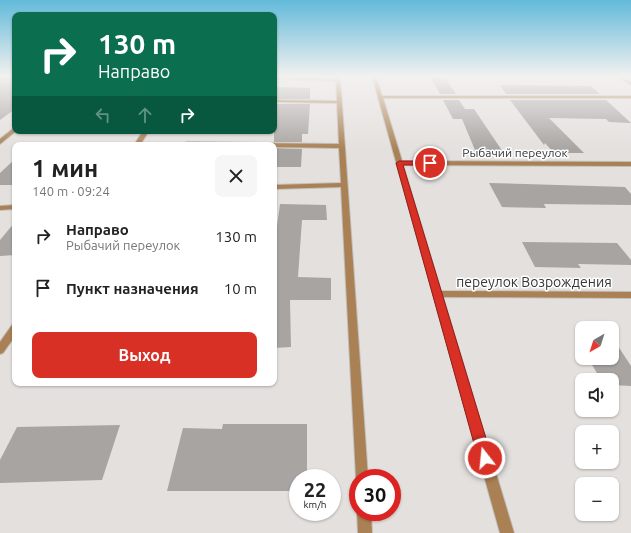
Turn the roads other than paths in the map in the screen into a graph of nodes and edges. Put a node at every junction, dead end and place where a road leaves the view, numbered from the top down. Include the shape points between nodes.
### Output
1 (277, 101) edge
2 (381, 101) edge
3 (339, 102) joint
4 (12, 132) edge
5 (0, 142) edge
6 (277, 145) edge
7 (342, 146) junction
8 (399, 163) junction
9 (631, 164) edge
10 (344, 185) junction
11 (277, 187) edge
12 (12, 207) edge
13 (0, 208) edge
14 (438, 294) junction
15 (631, 295) edge
16 (12, 332) edge
17 (0, 350) edge
18 (361, 469) edge
19 (364, 521) edge
20 (365, 533) edge
21 (507, 533) edge

1 - 3 street
2 - 8 street
3 - 7 street
4 - 5 street
6 - 7 street
7 - 10 street
8 - 9 street, Рыбачий переулок
8 - 14 street
10 - 11 street
10 - 18 street
12 - 13 street
14 - 15 street, переулок Возрождения
14 - 21 street
16 - 17 street
19 - 20 street

